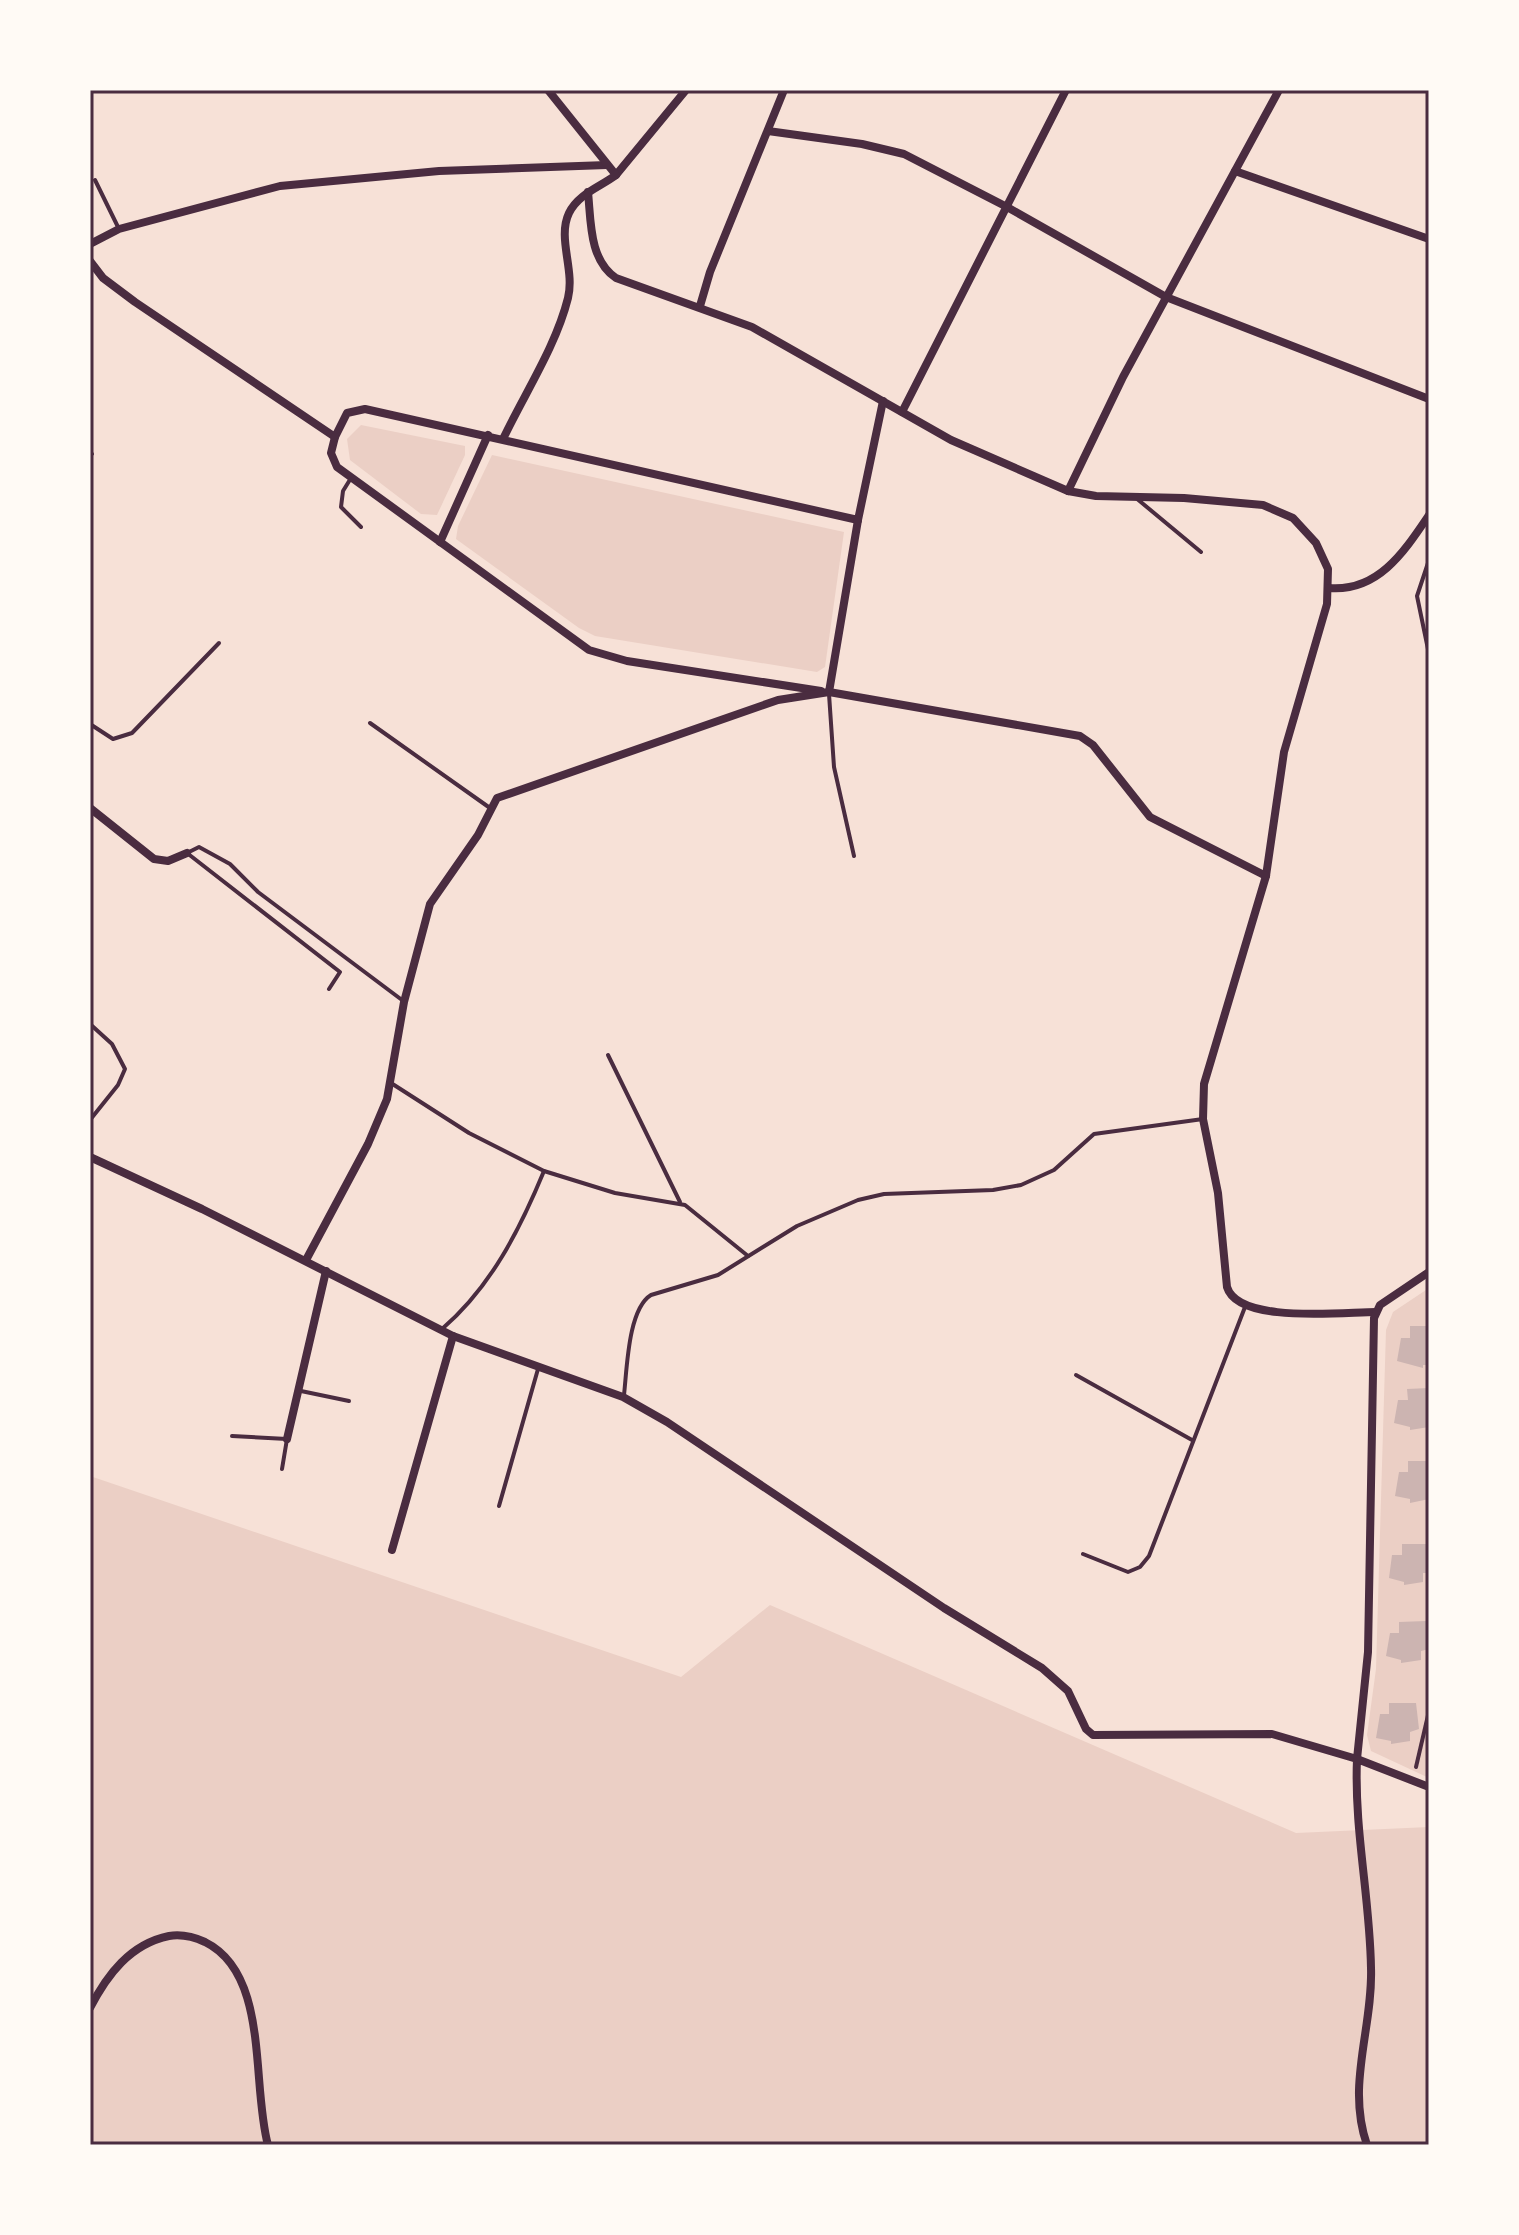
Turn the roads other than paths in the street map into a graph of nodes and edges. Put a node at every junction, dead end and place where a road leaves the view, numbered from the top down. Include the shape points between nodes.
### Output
1 (548, 90) edge
2 (686, 90) edge
3 (784, 90) edge
4 (1066, 90) edge
5 (1279, 90) edge
6 (768, 131) junction
7 (607, 165) junction
8 (1235, 171) junction
9 (616, 175) junction
10 (95, 180) dead end
11 (588, 192) junction
12 (1007, 207) junction
13 (119, 229) junction
14 (1429, 239) edge
15 (90, 244) edge
16 (90, 261) edge
17 (1166, 297) junction
18 (700, 306) junction
19 (1429, 399) edge
20 (883, 401) junction
21 (902, 412) junction
22 (488, 435) junction
23 (335, 437) junction
24 (504, 437) junction
25 (351, 478) junction
26 (1068, 491) junction
27 (1134, 496) junction
28 (1429, 515) edge
29 (858, 520) junction
30 (361, 527) dead end
31 (440, 542) junction
32 (1201, 552) dead end
33 (1429, 560) edge
34 (1329, 588) junction
35 (219, 643) dead end
36 (1429, 654) edge
37 (829, 692) junction
38 (370, 723) dead end
39 (90, 724) edge
40 (90, 808) edge
41 (490, 808) junction
42 (187, 853) junction
43 (854, 856) dead end
44 (1266, 876) junction
45 (329, 989) dead end
46 (404, 1002) junction
47 (90, 1024) edge
48 (608, 1055) dead end
49 (391, 1083) junction
50 (1203, 1119) junction
51 (90, 1120) edge
52 (90, 1157) edge
53 (544, 1171) junction
54 (680, 1202) junction
55 (748, 1256) junction
56 (306, 1260) junction
57 (326, 1271) junction
58 (1429, 1272) edge
59 (1245, 1307) junction
60 (1376, 1312) junction
61 (442, 1329) junction
62 (453, 1336) junction
63 (538, 1369) junction
64 (1076, 1375) dead end
65 (297, 1390) junction
66 (623, 1397) junction
67 (349, 1401) dead end
68 (232, 1436) dead end
69 (287, 1439) junction
70 (1193, 1440) junction
71 (282, 1469) dead end
72 (499, 1506) dead end
73 (392, 1550) dead end
74 (1083, 1554) dead end
75 (1357, 1759) junction
76 (1429, 1787) edge
77 (90, 2008) edge
78 (268, 2145) edge
79 (1367, 2145) edge

1 - 7 street
2 - 9 street
3 - 6 street
4 - 12 street
5 - 8 street
6 - 12 street via 890,149
6 - 18 street
7 - 9 street
7 - 13 street via 439,171 280,186
8 - 14 street
8 - 17 street
9 - 11 street
10 - 13 lane
11 - 18 street via 595,245 607,272
11 - 24 street via 572,207 564,228 571,270 562,316
12 - 17 street
12 - 21 street
13 - 15 street
16 - 23 street via 135,302
17 - 19 street
17 - 26 street
18 - 20 street via 752,327
20 - 21 street
20 - 29 street
21 - 26 street via 978,454
22 - 23 street via 354,409
22 - 24 street
22 - 31 street
23 - 25 street via 333,460
24 - 29 street
25 - 30 lane via 341,507
25 - 31 street
26 - 27 street
27 - 32 lane
27 - 34 street via 1242,501 1280,510 1306,530 1323,553
28 - 34 street via 1397,559 1369,582
29 - 37 street
31 - 37 street via 589,650 627,661
33 - 36 lane via 1417,596
34 - 44 street via 1284,752
35 - 39 lane via 132,733 113,739
37 - 41 street via 778,700 507,792
37 - 43 lane via 834,767
37 - 44 street via 1080,736 1150,817
38 - 41 lane
40 - 42 street via 154,859 175,860
41 - 46 street via 478,835 430,904
42 - 45 lane via 340,972
42 - 46 lane via 199,847 214,853
44 - 50 street via 1204,1084
46 - 49 street
47 - 51 lane via 112,1044 125,1069
48 - 54 lane
49 - 53 lane via 469,1133
49 - 56 street via 368,1144
50 - 55 lane via 1094,1134 1054,1170 1021,1185 870,1196 797,1226
50 - 59 street via 1218,1193 1227,1287
52 - 56 street
53 - 54 lane via 615,1193
53 - 61 lane via 510,1243 472,1300
54 - 55 lane
55 - 66 lane via 718,1275 644,1299 634,1323
56 - 57 street
57 - 61 street
57 - 65 street
58 - 60 street
59 - 60 street
59 - 70 lane
60 - 75 street via 1368,1662
61 - 62 street
62 - 63 street
62 - 73 street
63 - 66 street
63 - 72 lane
64 - 70 lane
65 - 67 lane
65 - 69 street
66 - 75 street via 1042,1668 1068,1691 1093,1735 1272,1734
68 - 69 lane
69 - 71 lane
70 - 74 lane via 1149,1556 1140,1567 1128,1572
75 - 76 street
75 - 79 street via 1355,1804 1371,1972 1359,2073
77 - 78 street via 118,1964 161,1938 186,1936 228,1957 244,1987

